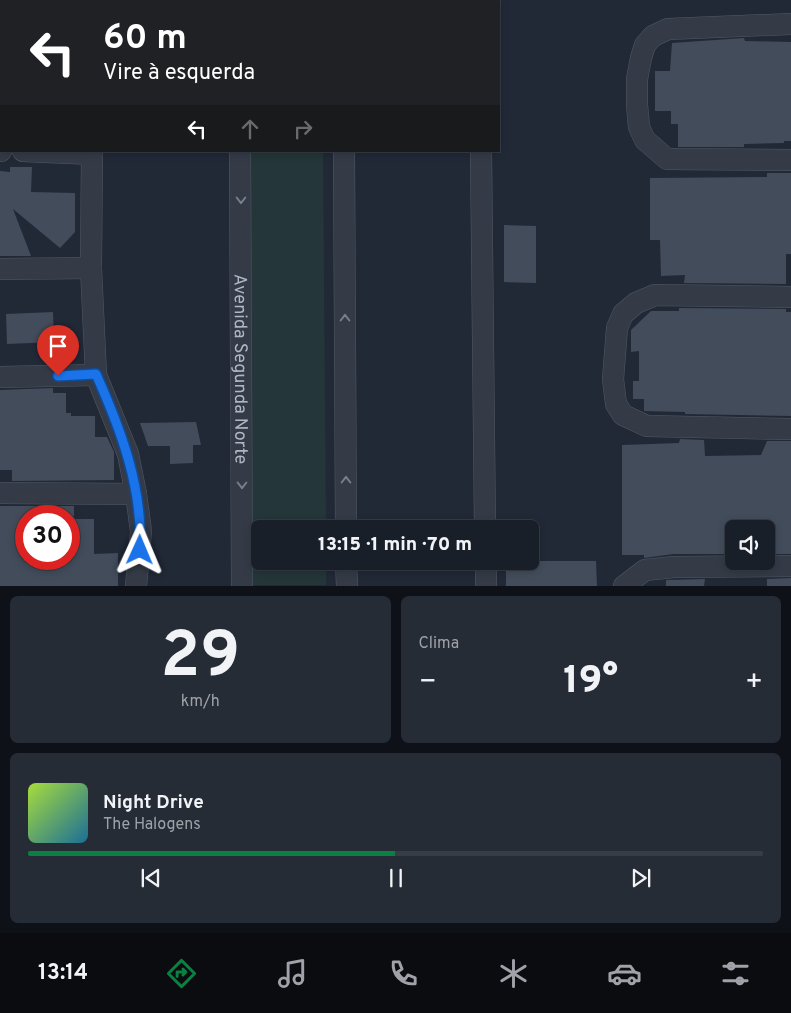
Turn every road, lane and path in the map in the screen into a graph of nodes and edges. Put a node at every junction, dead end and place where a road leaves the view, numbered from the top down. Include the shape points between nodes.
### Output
1 (791, 24) edge
2 (58, 152) edge
3 (240, 152) edge
4 (344, 152) edge
5 (481, 152) edge
6 (92, 153) edge
7 (791, 160) edge
8 (0, 268) edge
9 (91, 268) junction
10 (791, 297) edge
11 (96, 374) junction
12 (0, 377) edge
13 (791, 429) edge
14 (0, 493) edge
15 (136, 494) junction
16 (346, 520) edge
17 (485, 520) edge
18 (791, 566) edge
19 (346, 570) edge
20 (486, 570) edge
21 (136, 586) edge
22 (242, 586) edge
23 (347, 586) edge
24 (486, 586) edge
25 (624, 586) edge

1 - 7 street via 668,29 653,36 645,45 637,80 639,127 645,140 667,159
2 - 6 street
3 -> 22 street, Avenida Segunda Norte
16 -> 4 street
5 - 17 street
6 - 9 street
8 - 9 street
9 - 11 street
10 - 13 street via 655,295 636,303 623,314 617,328 613,378 616,404 623,415 646,426
11 - 12 street
11 - 15 street via 128,454
14 - 15 street
15 - 21 street via 141,531
18 - 25 street via 645,570
19 - 23 street
20 - 24 street

